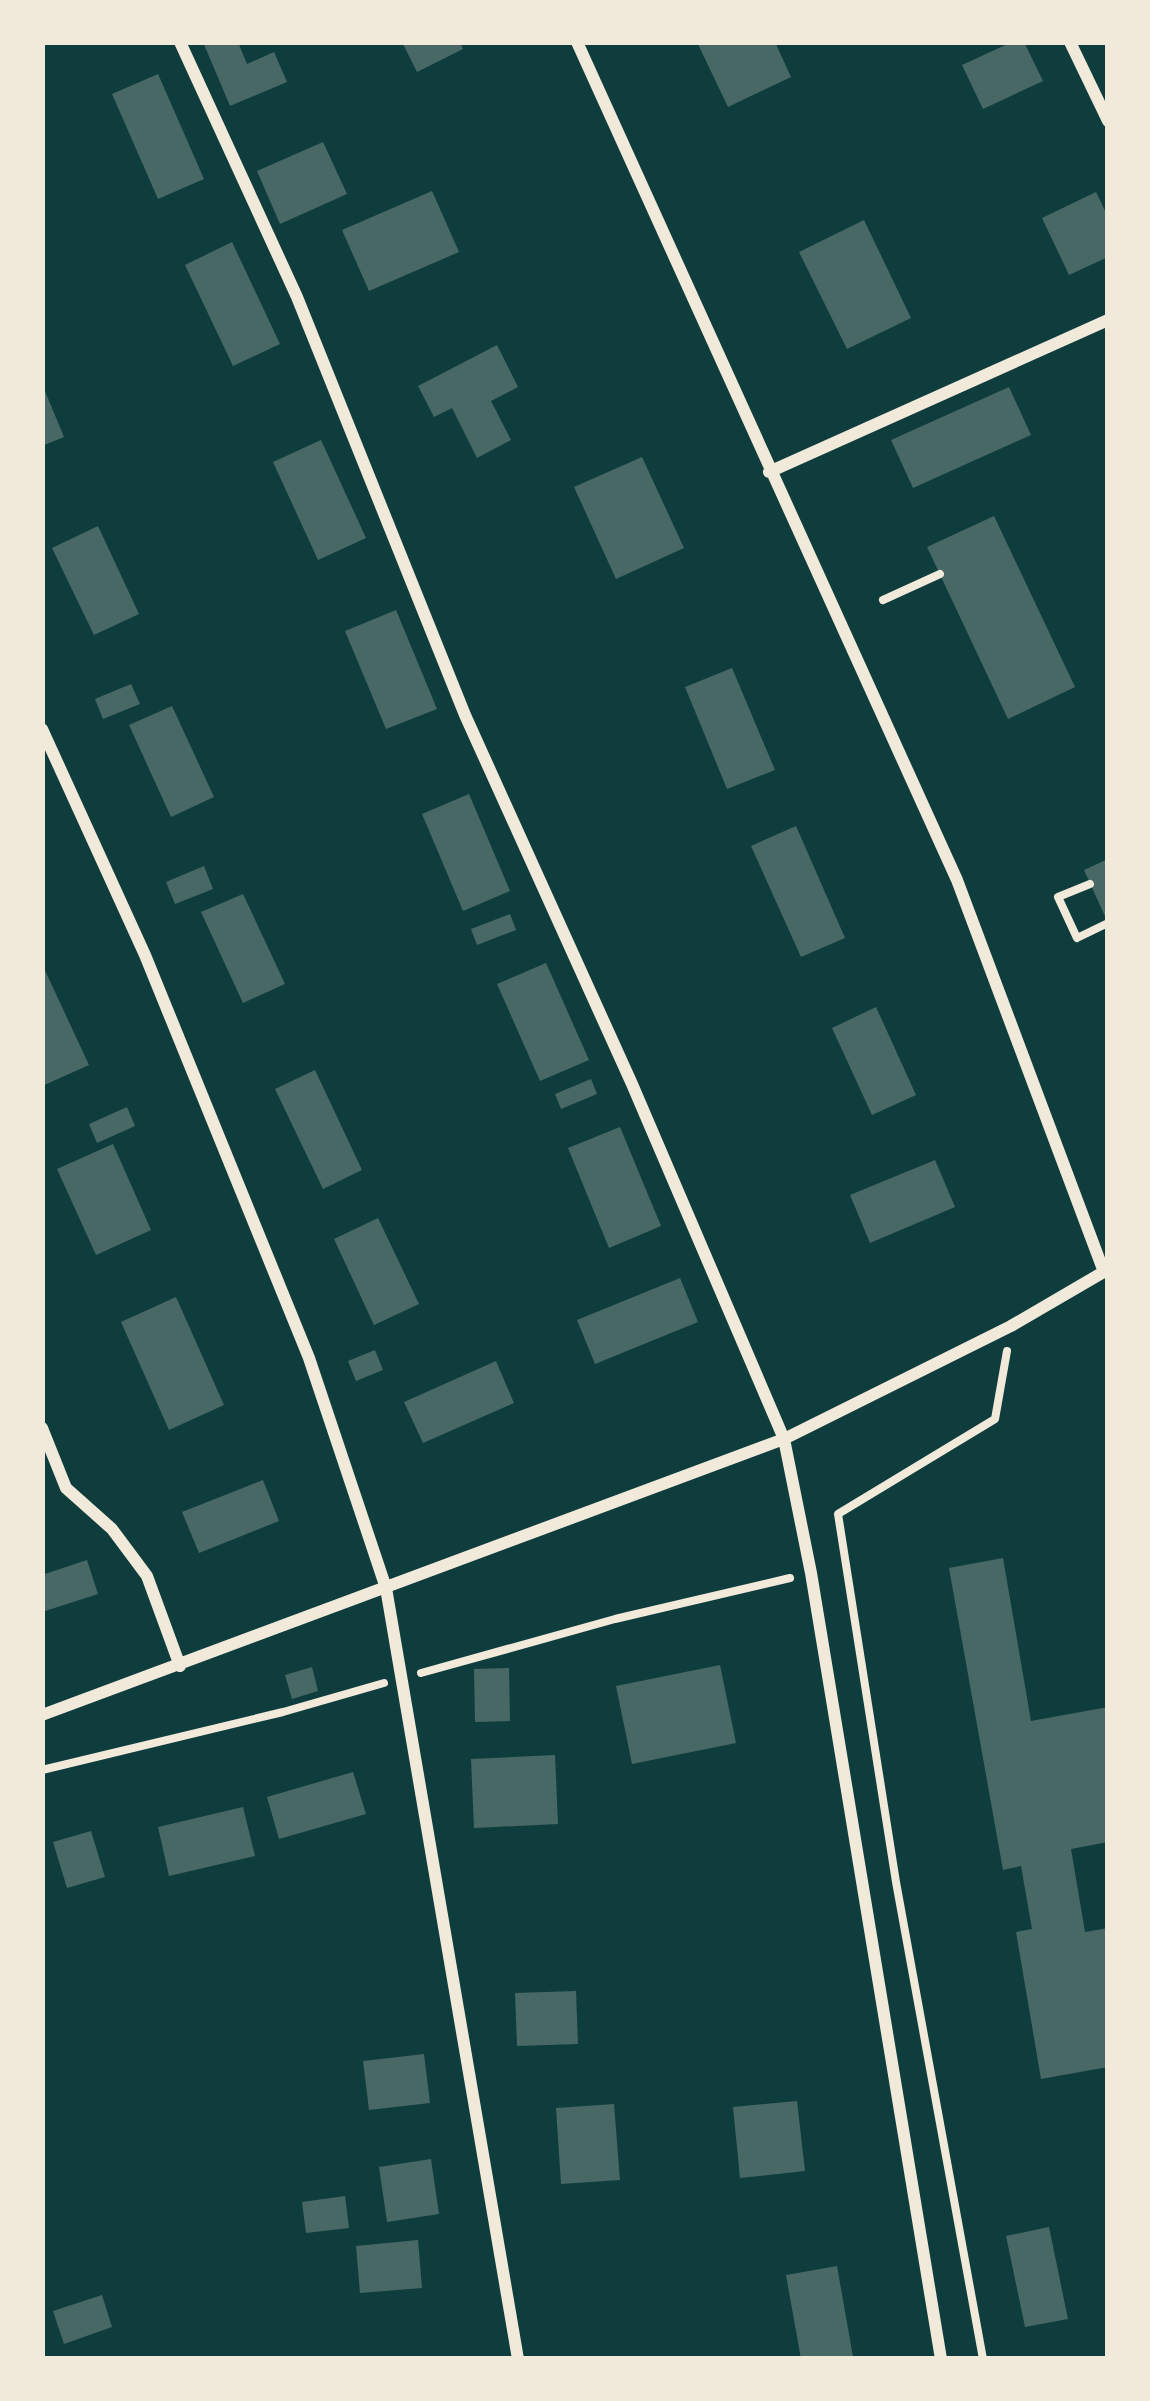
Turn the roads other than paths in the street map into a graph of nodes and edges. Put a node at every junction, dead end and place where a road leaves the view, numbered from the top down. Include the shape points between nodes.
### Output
1 (180, 42) edge
2 (577, 42) edge
3 (1070, 42) edge
4 (1108, 121) edge
5 (1108, 320) edge
6 (769, 472) junction
7 (42, 729) edge
8 (1106, 1271) edge
9 (42, 1428) edge
10 (784, 1439) junction
11 (386, 1588) junction
12 (180, 1666) junction
13 (42, 1715) edge
14 (518, 2359) edge
15 (941, 2359) edge

1 - 10 street
2 - 6 street
3 - 4 street
5 - 6 street
6 - 8 street via 958,880
7 - 11 street via 145,955 310,1358
8 - 10 street
9 - 12 street via 66,1489 112,1529 147,1576
10 - 11 street
10 - 15 street
11 - 12 street
11 - 14 street
12 - 13 street

